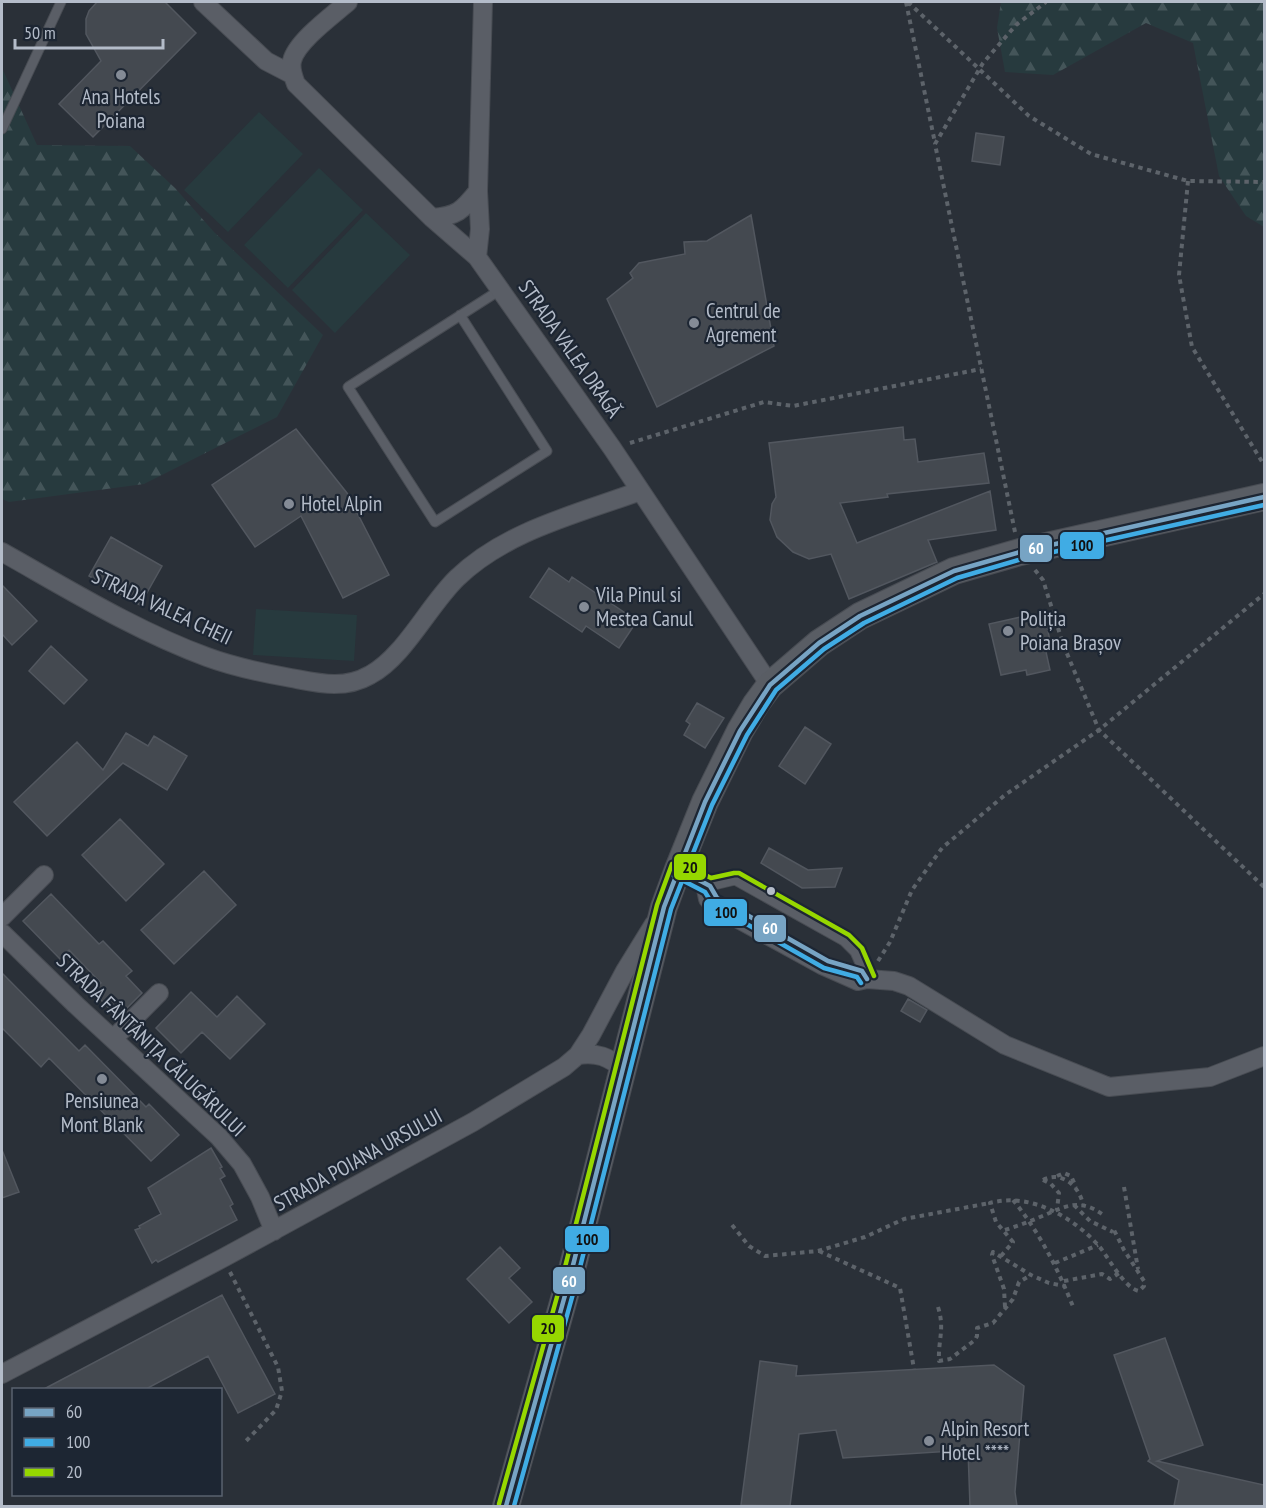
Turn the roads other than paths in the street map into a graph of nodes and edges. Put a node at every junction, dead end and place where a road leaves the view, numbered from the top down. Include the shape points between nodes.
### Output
1 (61, 2) edge
2 (203, 2) edge
3 (348, 2) edge
4 (483, 2) edge
5 (291, 74) junction
6 (2, 129) edge
7 (478, 191) junction
8 (432, 218) junction
9 (477, 257) junction
10 (500, 290) junction
11 (460, 315) junction
12 (640, 491) junction
13 (1264, 497) edge
14 (2, 552) edge
15 (770, 685) junction
16 (678, 868) junction
17 (44, 875) dead end
18 (708, 885) junction
19 (664, 907) junction
20 (2, 917) edge
21 (2, 933) edge
22 (864, 975) junction
23 (159, 993) dead end
24 (113, 1039) junction
25 (578, 1055) junction
26 (1264, 1056) edge
27 (623, 1070) junction
28 (274, 1230) junction
29 (2, 1374) edge
30 (506, 1506) edge

1 - 6 lane
2 - 5 street, STRADA VALEA DRAGĂ via 266,61
3 - 5 street via 299,47 292,60
4 - 7 street
5 - 8 street, STRADA VALEA DRAGĂ via 305,93
7 - 8 street via 462,210
7 - 9 street
8 - 9 street, STRADA VALEA DRAGĂ
9 - 10 street, STRADA VALEA DRAGĂ
10 - 11 lane
10 - 12 street, STRADA VALEA DRAGĂ
11 - 11 lane via 348,387 435,522 547,451
12 - 14 street, STRADA VALEA CHEII via 544,525 499,548 457,578 381,667 356,682 335,686 261,673 208,657 100,606
12 - 15 street, STRADA VALEA DRAGĂ
13 - 15 street via 1020,552 954,571 860,616 819,643
15 - 16 street via 723,763
16 - 18 street
16 - 19 street
17 - 20 street
18 - 22 lane via 735,880 844,941 855,952
18 - 22 street via 708,899 722,910 822,965 858,981
19 - 25 street, STRADA POIANA URSULUI
19 - 27 street
21 - 24 street, STRADA FÂNTÂNIȚA CĂLUGĂRULUI
22 - 26 street via 909,986 1005,1045 1109,1087 1210,1077
23 - 24 street
24 - 28 street, STRADA FÂNTÂNIȚA CĂLUGĂRULUI via 219,1137 242,1164
25 - 27 street via 601,1055
25 - 28 street, STRADA POIANA URSULUI via 473,1122
27 - 30 street
28 - 29 street, STRADA POIANA URSULUI

